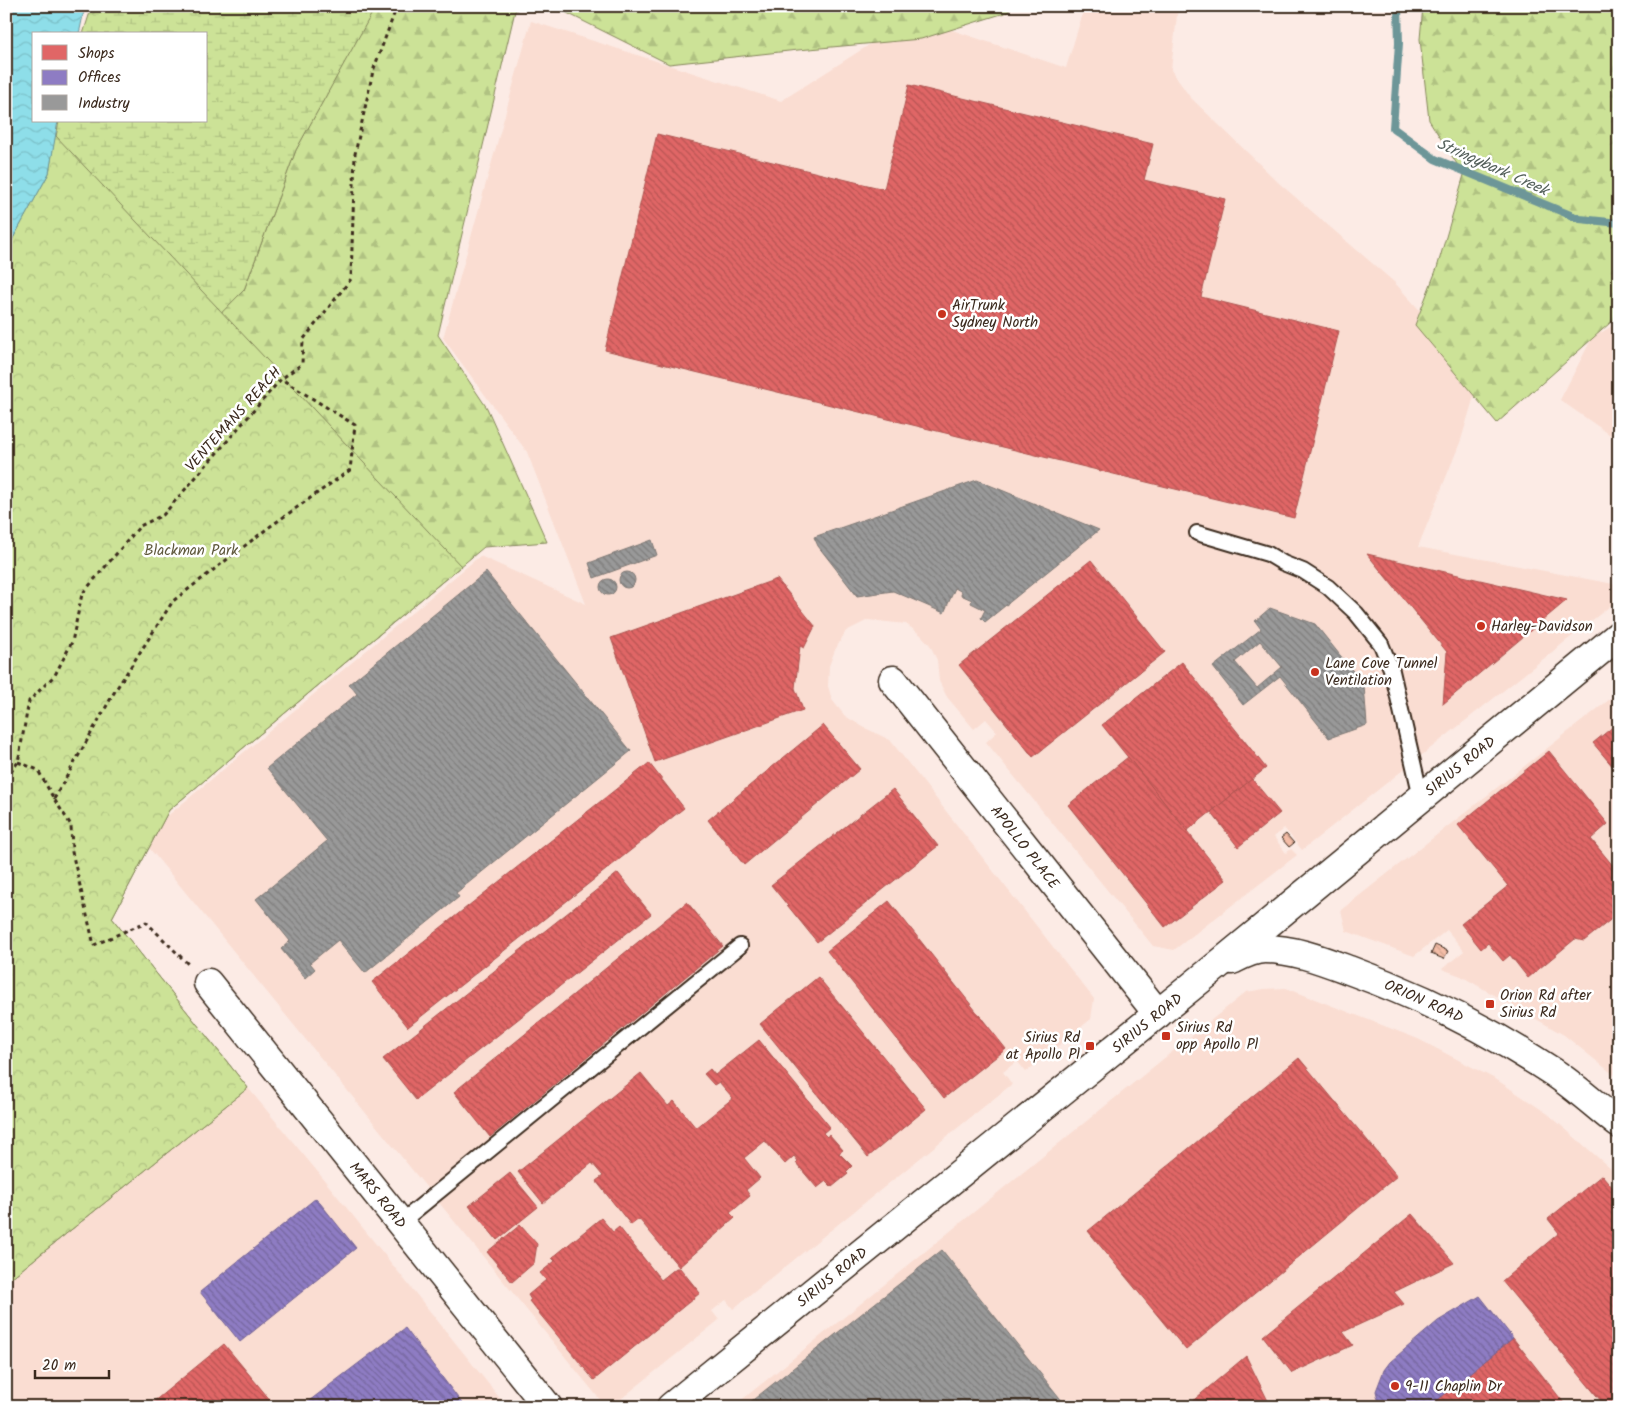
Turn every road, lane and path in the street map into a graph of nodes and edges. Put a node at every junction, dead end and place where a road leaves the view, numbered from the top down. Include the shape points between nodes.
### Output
1 (397, 6) edge
2 (281, 379) junction
3 (1197, 533) dead end
4 (1619, 635) edge
5 (893, 680) dead end
6 (18, 762) junction
7 (6, 780) edge
8 (1422, 797) junction
9 (54, 799) junction
10 (740, 946) dead end
11 (1207, 974) junction
12 (208, 983) joint
13 (1158, 1014) junction
14 (1619, 1124) edge
15 (400, 1222) junction
16 (548, 1407) edge
17 (672, 1407) edge

1 - 2 path, VENTEMANS REACH via 373,71 355,154 351,278 303,340 302,364
2 - 6 path, VENTEMANS REACH via 162,515 140,526 82,594 72,642 55,675 29,701
2 - 9 path via 355,425 350,470 173,601 115,691
3 - 8 lane via 1268,554 1303,571 1328,587 1356,613 1381,644 1392,671
4 - 8 street, SIRIUS ROAD
5 - 13 street, APOLLO PLACE
6 - 7 path, VENTEMANS REACH
6 - 9 path via 38,770
8 - 11 street, SIRIUS ROAD
9 - 12 path via 72,825 72,852 94,945 146,922
10 - 15 lane
11 - 13 street, SIRIUS ROAD
11 - 14 street, ORION ROAD via 1250,952 1264,949 1313,957 1385,982 1471,1022 1555,1073
12 - 15 street, MARS ROAD
13 - 17 street, SIRIUS ROAD
15 - 16 street, MARS ROAD

